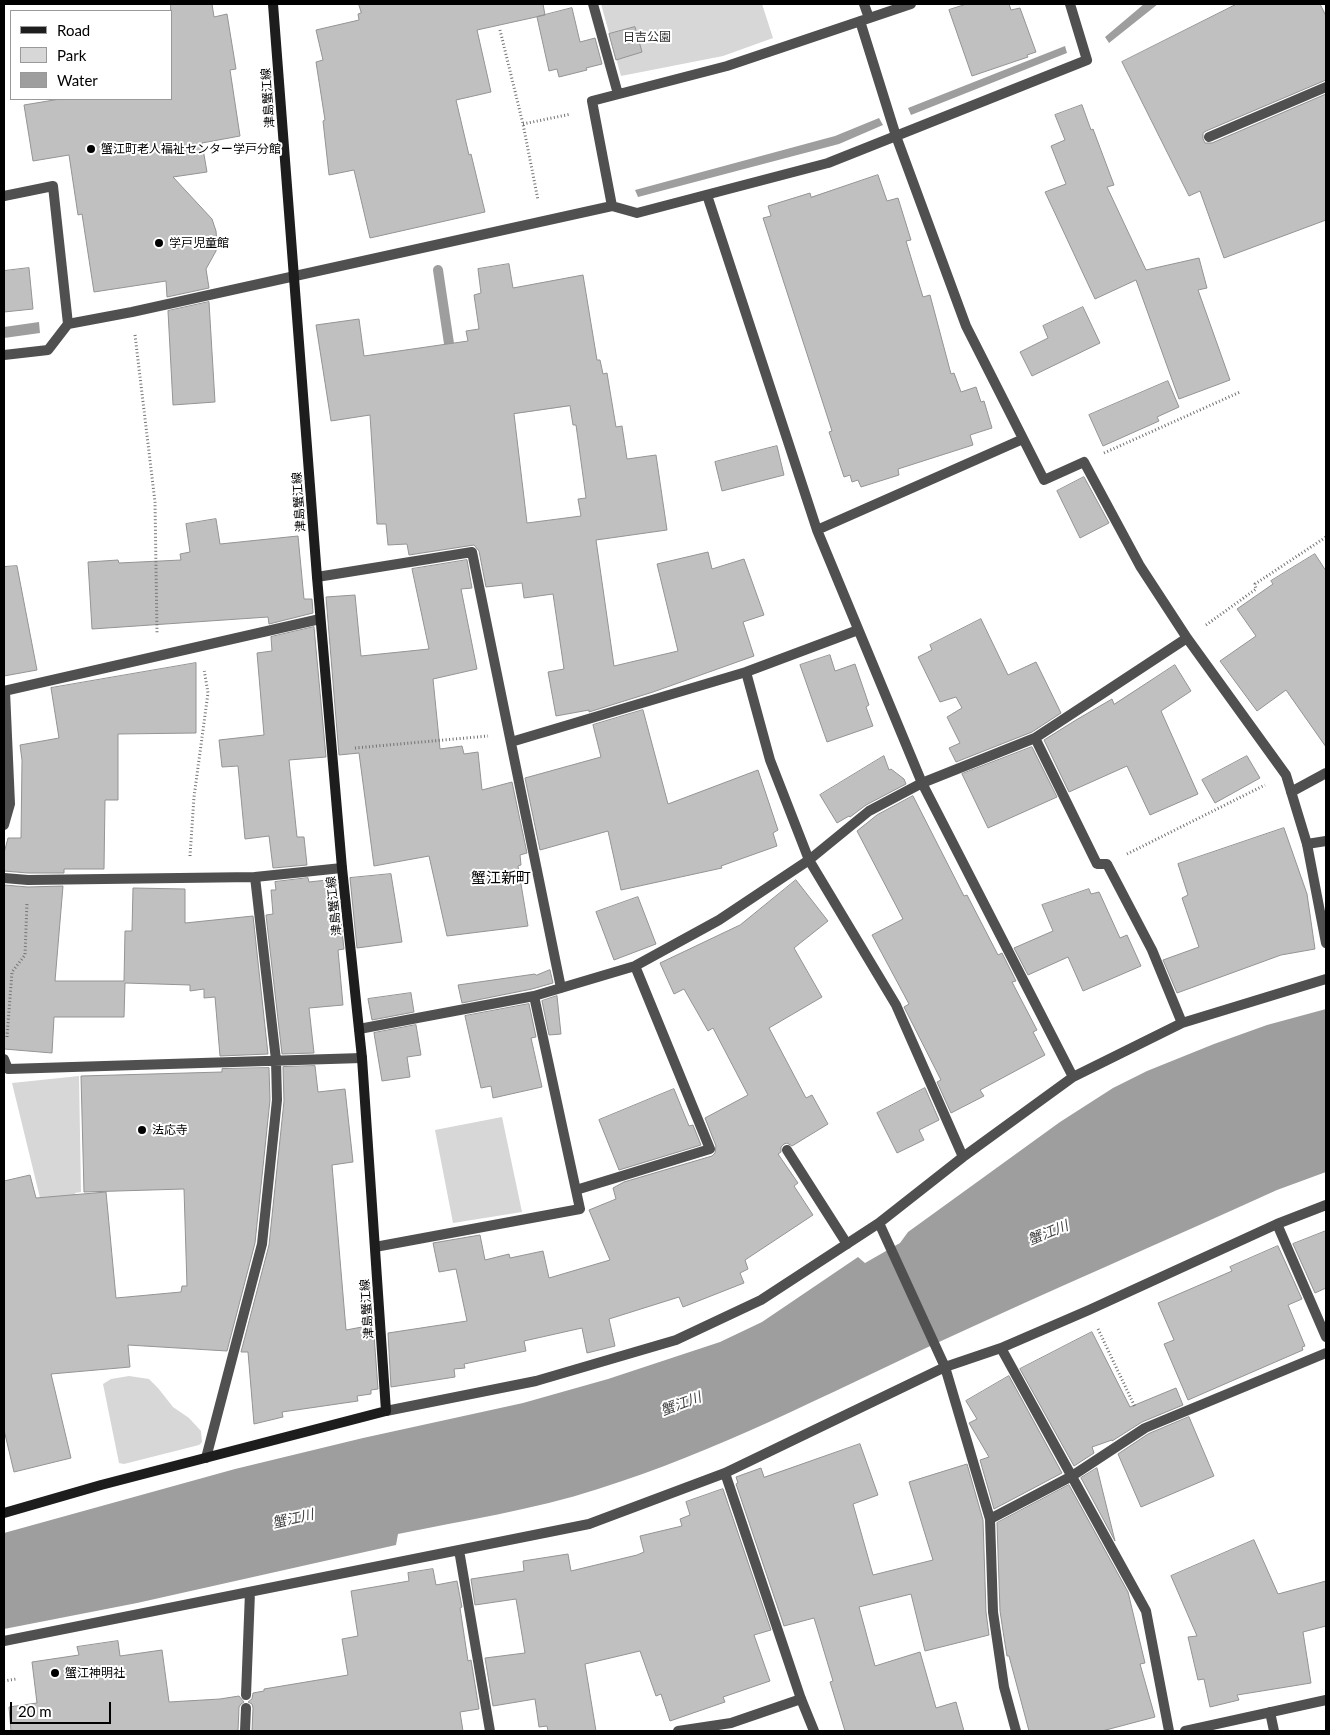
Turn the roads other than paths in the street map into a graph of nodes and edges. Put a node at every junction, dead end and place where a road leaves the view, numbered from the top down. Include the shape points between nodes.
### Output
1 (273, 4) edge
2 (593, 4) edge
3 (864, 4) edge
4 (911, 4) edge
5 (1070, 4) edge
6 (864, 19) junction
7 (1326, 87) edge
8 (618, 94) junction
9 (896, 136) junction
10 (1209, 137) dead end
11 (707, 195) junction
12 (4, 196) edge
13 (612, 206) junction
14 (294, 276) junction
15 (68, 324) junction
16 (4, 355) edge
17 (1023, 439) junction
18 (817, 530) junction
19 (317, 577) junction
20 (320, 618) junction
21 (858, 630) junction
22 (1187, 638) junction
23 (746, 672) junction
24 (4, 691) edge
25 (510, 738) junction
26 (1035, 738) junction
27 (1326, 774) edge
28 (922, 783) junction
29 (1291, 792) junction
30 (4, 825) edge
31 (1326, 841) edge
32 (1307, 844) junction
33 (809, 860) junction
34 (342, 868) junction
35 (255, 877) junction
36 (4, 878) edge
37 (1326, 943) edge
38 (635, 966) junction
39 (1326, 980) edge
40 (561, 988) junction
41 (534, 996) junction
42 (1182, 1023) junction
43 (359, 1029) junction
44 (362, 1058) junction
45 (4, 1059) edge
46 (276, 1060) junction
47 (1074, 1077) junction
48 (787, 1150) dead end
49 (963, 1157) junction
50 (576, 1190) junction
51 (1326, 1205) edge
52 (879, 1223) junction
53 (1277, 1224) junction
54 (847, 1244) junction
55 (375, 1247) junction
56 (1326, 1338) edge
57 (1001, 1348) junction
58 (1326, 1353) edge
59 (945, 1367) junction
60 (386, 1412) junction
61 (206, 1458) junction
62 (725, 1473) junction
63 (1072, 1476) junction
64 (4, 1513) edge
65 (990, 1519) junction
66 (459, 1550) junction
67 (250, 1592) junction
68 (4, 1641) edge
69 (246, 1695) dead end
70 (801, 1700) junction
71 (1326, 1700) edge
72 (246, 1708) dead end
73 (1270, 1712) junction
74 (245, 1731) edge
75 (490, 1731) edge
76 (678, 1731) edge
77 (814, 1731) edge
78 (1016, 1731) edge
79 (1169, 1731) edge
80 (1185, 1731) edge
81 (1274, 1731) edge

1 - 14 main road, 津島蟹江線
2 - 8 street
3 - 6 street
4 - 6 street
5 - 9 street via 1087,60
6 - 8 street via 727,66
6 - 9 street
7 - 10 street
8 - 13 street via 592,101
9 - 11 street via 828,163
9 - 17 street via 966,326
11 - 13 street via 637,213
11 - 18 street
12 - 15 street via 53,186
13 - 14 street
14 - 15 street
14 - 19 main road, 津島蟹江線
15 - 16 street via 48,350
17 - 18 street
17 - 22 street via 1044,480 1084,462 1140,566
18 - 21 street
19 - 20 main road, 津島蟹江線
19 - 25 street via 472,552
20 - 24 street
20 - 34 main road, 津島蟹江線
21 - 23 street
21 - 28 street
22 - 26 street
22 - 29 street via 1286,775
23 - 25 street
23 - 33 street via 770,760
24 - 30 street via 10,804
25 - 40 street
26 - 28 street
26 - 42 street via 1097,864 1107,864 1152,950
27 - 29 street
28 - 33 street via 869,811
28 - 47 street
29 - 32 street
31 - 32 street
32 - 37 street
33 - 38 street via 719,920
33 - 49 street via 896,1005
34 - 35 street
34 - 43 main road, 津島蟹江線
35 - 36 street
35 - 46 street
38 - 40 street
38 - 50 street via 710,1149
39 - 42 street
40 - 41 street
41 - 43 street
41 - 50 street
42 - 47 street
43 - 44 main road, 津島蟹江線
44 - 46 street
44 - 55 main road, 津島蟹江線
45 - 46 street via 8,1069
46 - 61 street via 277,1100 262,1244
47 - 49 street
48 - 54 street
49 - 52 street
50 - 55 street via 580,1209
51 - 53 street
52 - 54 street
52 - 59 street
53 - 56 street
53 - 57 street
54 - 60 street via 761,1300 676,1340 536,1382
55 - 60 main road, 津島蟹江線
57 - 59 street
57 - 63 street
58 - 63 street via 1145,1428
59 - 62 street
59 - 65 street
60 - 61 main road
61 - 64 main road
62 - 66 street via 589,1524
62 - 70 street
63 - 65 street
63 - 79 street via 1146,1611
65 - 78 street via 993,1612 1004,1687
66 - 67 street
66 - 75 street
67 - 68 street
67 - 69 street
70 - 76 street via 731,1723
70 - 77 street
71 - 73 street
72 - 74 street
73 - 80 street
73 - 81 street

